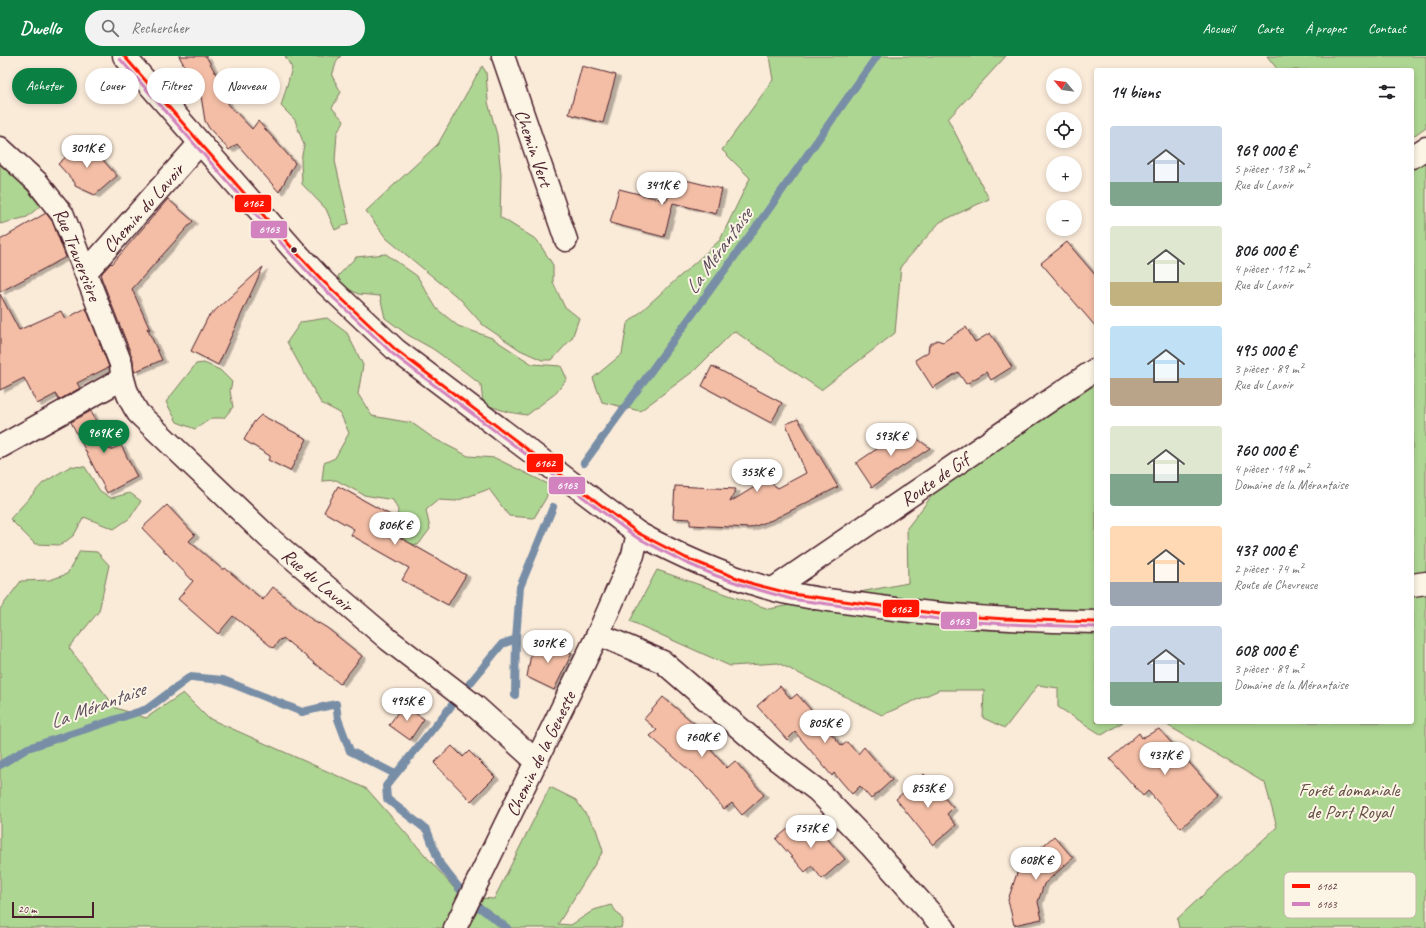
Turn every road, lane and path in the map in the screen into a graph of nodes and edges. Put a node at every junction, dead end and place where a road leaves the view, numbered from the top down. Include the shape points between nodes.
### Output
1 (124, 56) edge
2 (502, 56) edge
3 (200, 143) junction
4 (0, 148) edge
5 (1426, 148) edge
6 (1414, 157) edge
7 (566, 240) dead end
8 (86, 272) junction
9 (1094, 370) edge
10 (122, 379) junction
11 (0, 447) edge
12 (638, 533) junction
13 (1426, 583) edge
14 (1414, 585) edge
15 (773, 589) junction
16 (1094, 622) edge
17 (598, 634) junction
18 (535, 760) junction
19 (455, 928) edge
20 (944, 928) edge

1 - 3 street
2 - 7 street, Chemin Vert
3 - 8 street, Chemin du Lavoir
3 - 12 street via 324,282 396,350
4 - 8 street, Rue Traversière via 37,182 62,215
5 - 6 street
8 - 10 street, Rue Traversière via 121,364
9 - 15 street, Route de Gif
10 - 11 street
10 - 18 street, Rue du Lavoir via 130,401 138,413 268,537 389,640 457,691
12 - 15 street via 676,554 733,577
12 - 17 street, Chemin de la Geneste via 633,555
13 - 14 street
15 - 16 street via 821,599 923,613
17 - 18 street, Chemin de la Geneste
17 - 20 street via 663,662 772,756 818,790
18 - 19 street, Chemin de la Geneste

